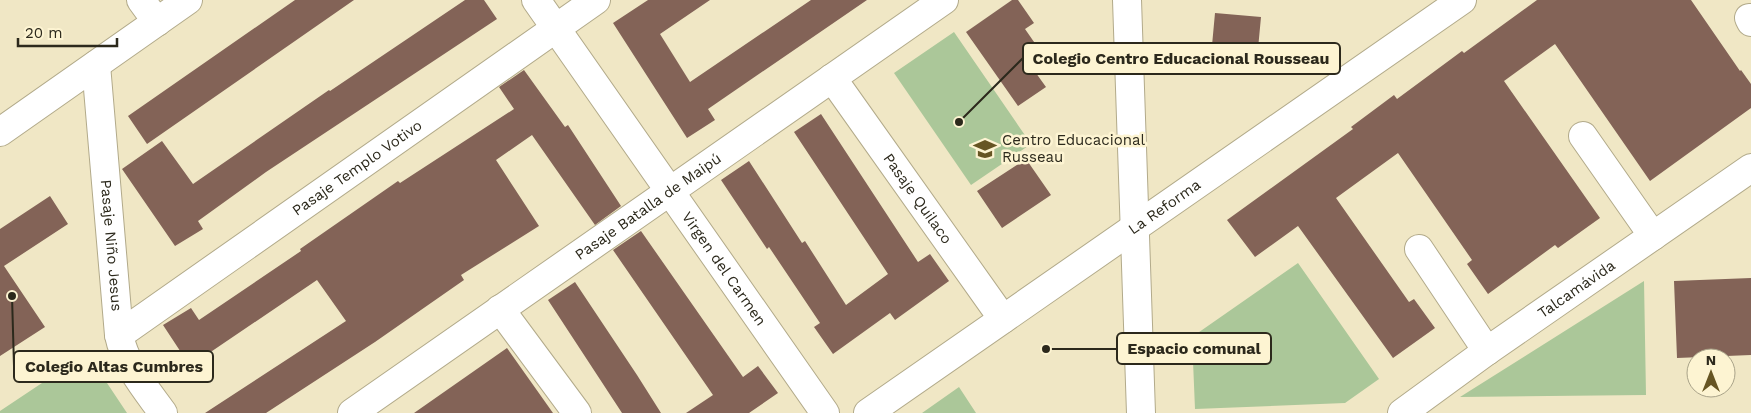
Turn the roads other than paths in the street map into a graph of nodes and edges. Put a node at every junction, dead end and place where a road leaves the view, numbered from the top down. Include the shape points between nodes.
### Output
1 (141, 0) edge
2 (188, 0) edge
3 (536, 0) edge
4 (596, 0) edge
5 (944, 0) edge
6 (1127, 0) edge
7 (1462, 0) edge
8 (156, 22) junction
9 (556, 28) junction
10 (96, 65) junction
11 (832, 78) junction
12 (0, 132) edge
13 (1583, 136) dead end
14 (1751, 168) edge
15 (670, 192) junction
16 (1135, 227) junction
17 (1653, 236) junction
18 (1419, 249) dead end
19 (500, 309) junction
20 (1003, 319) junction
21 (119, 334) junction
22 (1487, 351) junction
23 (163, 413) edge
24 (352, 413) edge
25 (577, 413) edge
26 (825, 413) edge
27 (868, 413) edge
28 (1141, 413) edge
29 (1402, 413) edge

1 - 8 street
2 - 8 street
3 - 9 street, Virgen del Carmen
4 - 9 street, Pasaje Templo Votivo
5 - 11 street, Pasaje Batalla de Maipú
6 - 16 street
7 - 16 street, La Reforma
8 - 10 street
9 - 15 street, Virgen del Carmen
9 - 21 street, Pasaje Templo Votivo
10 - 12 street
10 - 21 street, Pasaje Niño Jesus
11 - 15 street, Pasaje Batalla de Maipú
11 - 20 street, Pasaje Quilaco
13 - 17 street
14 - 17 street, Talcamávida
15 - 19 street, Pasaje Batalla de Maipú
15 - 26 street, Virgen del Carmen
16 - 20 street, La Reforma
16 - 28 street
17 - 22 street, Talcamávida
18 - 22 street
19 - 24 street, Pasaje Batalla de Maipú
19 - 25 street
20 - 27 street, La Reforma
21 - 23 street, Pasaje Niño Jesus via 130,367
22 - 29 street, Talcamávida

